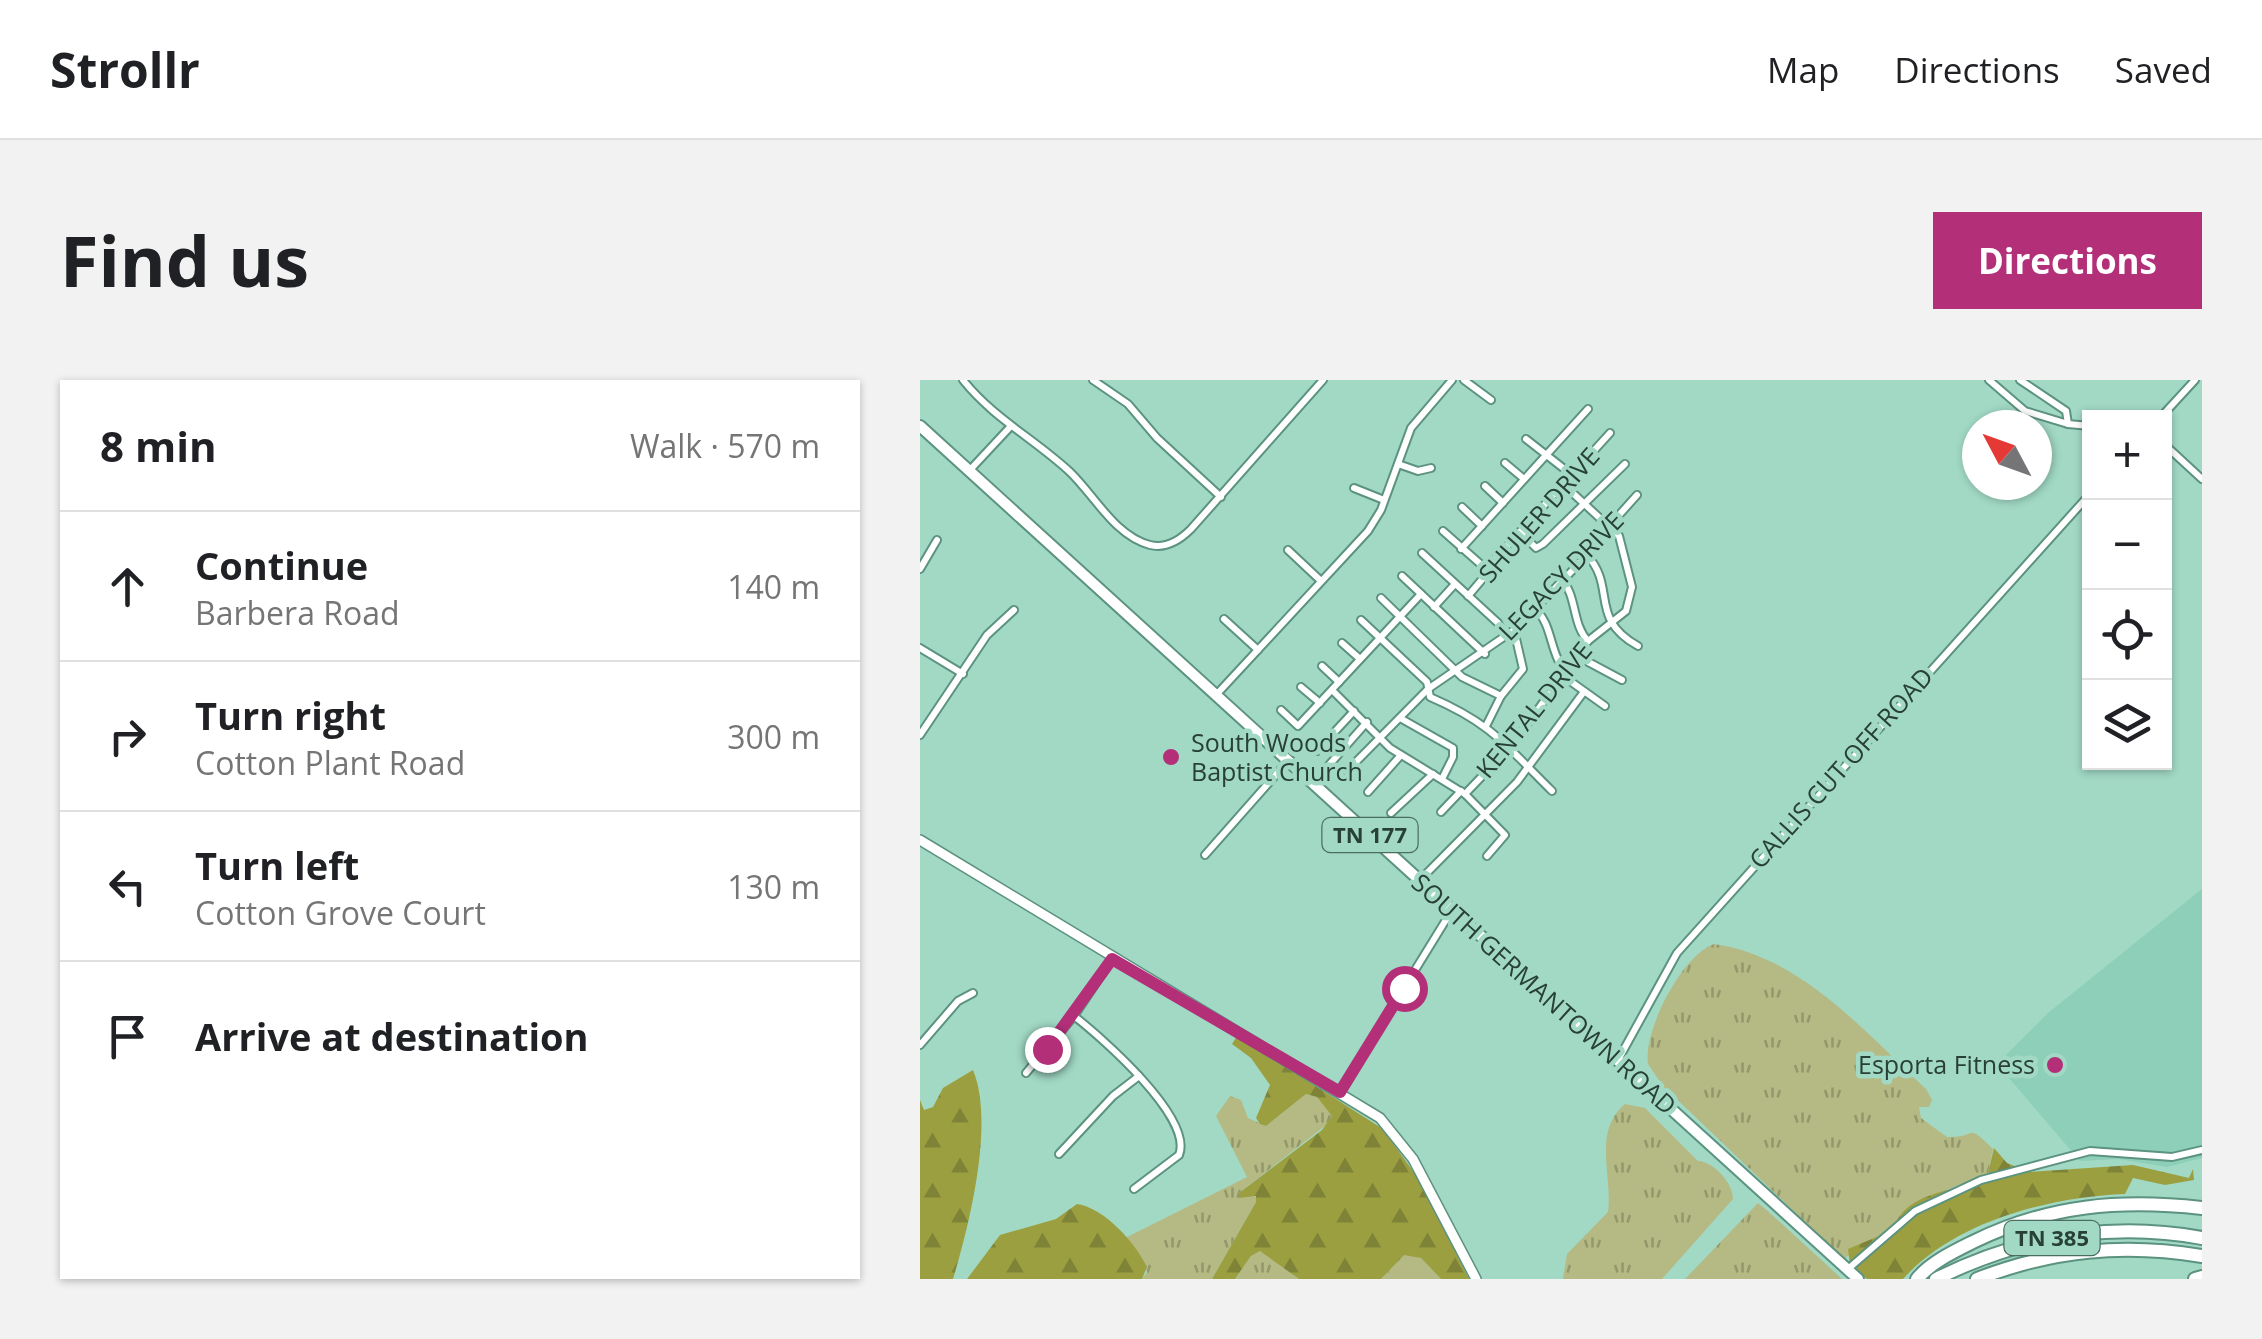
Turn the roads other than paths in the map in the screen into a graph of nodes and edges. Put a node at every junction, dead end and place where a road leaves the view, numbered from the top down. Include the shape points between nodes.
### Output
1 (963, 380) edge
2 (1093, 380) edge
3 (1323, 380) edge
4 (1452, 380) edge
5 (1464, 380) edge
6 (1989, 380) edge
7 (2020, 380) edge
8 (2194, 381) edge
9 (1491, 400) dead end
10 (1588, 409) dead end
11 (2167, 410) edge
12 (2068, 424) junction
13 (2082, 425) edge
14 (920, 426) edge
15 (1011, 426) junction
16 (1610, 433) dead end
17 (1526, 439) dead end
18 (2172, 451) edge
19 (1547, 454) junction
20 (1505, 462) dead end
21 (1398, 464) junction
22 (1625, 464) dead end
23 (1430, 468) dead end
24 (968, 472) junction
25 (1572, 475) junction
26 (2202, 479) edge
27 (1524, 480) junction
28 (1564, 484) junction
29 (1485, 486) dead end
30 (1354, 488) dead end
31 (1637, 495) dead end
32 (1221, 497) junction
33 (1384, 500) junction
34 (2085, 500) edge
35 (1502, 503) junction
36 (1587, 506) junction
37 (1462, 507) dead end
38 (1482, 526) junction
39 (1612, 530) junction
40 (1443, 531) dead end
41 (1520, 532) junction
42 (937, 540) dead end
43 (1461, 549) junction
44 (1288, 550) dead end
45 (1422, 554) dead end
46 (1587, 555) junction
47 (920, 569) edge
48 (1486, 569) junction
49 (1402, 576) dead end
50 (1560, 578) junction
51 (1321, 581) junction
52 (1455, 584) junction
53 (1421, 594) junction
54 (1468, 596) junction
55 (1381, 598) dead end
56 (1434, 607) junction
57 (1535, 609) junction
58 (1014, 610) dead end
59 (1400, 616) junction
60 (1224, 618) dead end
61 (1361, 620) dead end
62 (1608, 624) junction
63 (1514, 630) junction
64 (1505, 636) junction
65 (1380, 638) junction
66 (1588, 641) junction
67 (1342, 643) dead end
68 (1638, 646) dead end
69 (920, 648) edge
70 (1258, 650) junction
71 (1484, 654) junction
72 (1579, 657) junction
73 (1360, 660) junction
74 (1322, 666) dead end
75 (1458, 670) junction
76 (962, 674) junction
77 (1564, 674) junction
78 (1622, 680) dead end
79 (1339, 682) junction
80 (1302, 687) dead end
81 (1428, 689) junction
82 (1332, 690) junction
83 (1582, 693) junction
84 (1217, 694) junction
85 (1501, 696) junction
86 (1320, 703) junction
87 (1605, 706) dead end
88 (1281, 710) dead end
89 (1354, 711) junction
90 (1400, 718) junction
91 (1367, 722) junction
92 (1486, 726) junction
93 (920, 735) edge
94 (1382, 736) junction
95 (1512, 746) junction
96 (1317, 751) dead end
97 (1401, 755) junction
98 (1288, 761) junction
99 (1526, 766) junction
100 (1347, 771) dead end
101 (1438, 776) junction
102 (1313, 783) junction
103 (1552, 791) dead end
104 (1368, 792) dead end
105 (1463, 793) junction
106 (1442, 812) dead end
107 (1391, 813) dead end
108 (1484, 814) junction
109 (921, 843) edge
110 (1205, 854) dead end
111 (1487, 856) dead end
112 (1420, 880) junction
113 (1453, 908) junction
114 (1112, 959) junction
115 (973, 993) dead end
116 (1074, 1016) junction
117 (920, 1045) edge
118 (1618, 1060) junction
119 (1026, 1073) dead end
120 (1139, 1076) junction
121 (1340, 1092) junction
122 (2202, 1150) edge
123 (1059, 1154) dead end
124 (1134, 1188) dead end
125 (2202, 1208) edge
126 (2202, 1238) edge
127 (2202, 1256) edge
128 (1848, 1270) junction
129 (1476, 1279) edge
130 (1858, 1279) edge
131 (1917, 1279) edge
132 (1936, 1279) edge
133 (1977, 1279) edge

1 - 15 street
2 - 32 street via 1128,404
3 - 32 street
4 - 21 street via 1411,428
5 - 9 street
6 - 12 street via 2025,411
7 - 12 street via 2066,412
8 - 11 street
10 - 19 street
12 - 13 street
14 - 24 main road, SOUTH GERMANTOWN ROAD / TN 177
15 - 24 street
15 - 32 street via 1068,470 1131,535 1158,546 1185,535
16 - 25 street, SHULER DRIVE
17 - 19 street
18 - 26 street
19 - 25 street
19 - 27 street
20 - 27 street
21 - 23 street
21 - 33 street
22 - 36 street
24 - 84 main road, SOUTH GERMANTOWN ROAD / TN 177
25 - 28 street, SHULER DRIVE
27 - 35 street
28 - 36 street, KENTAL DRIVE
28 - 41 street, SHULER DRIVE
29 - 35 street
30 - 33 street
31 - 39 street, LEGACY DRIVE
33 - 51 street via 1368,530
34 - 118 street, CALLIS CUT OFF ROAD via 1678,953
35 - 38 street
36 - 39 street, KENTAL DRIVE
36 - 41 street via 1536,548
37 - 38 street
38 - 43 street
39 - 46 street, LEGACY DRIVE
39 - 62 street, KENTAL DRIVE via 1632,587 1626,611
40 - 43 street
41 - 48 street, SHULER DRIVE
42 - 47 street
43 - 48 street
44 - 51 street
45 - 52 street
46 - 50 street, LEGACY DRIVE
46 - 62 street
48 - 54 street, SHULER DRIVE
49 - 53 street
50 - 57 street, LEGACY DRIVE
50 - 66 street
51 - 70 street
52 - 54 street
52 - 56 street
53 - 56 street
53 - 59 street
54 - 64 street
55 - 59 street
56 - 71 street
57 - 63 street, LEGACY DRIVE
57 - 77 street via 1544,616
58 - 76 street via 987,635
59 - 65 street
59 - 75 street
60 - 70 street
61 - 65 street
62 - 66 street, KENTAL DRIVE
62 - 68 street
63 - 64 street, LEGACY DRIVE
63 - 85 street via 1523,669
64 - 71 street, LEGACY DRIVE
65 - 73 street
65 - 81 street
66 - 72 street, KENTAL DRIVE
67 - 73 street
69 - 76 street
70 - 84 street
71 - 75 street, LEGACY DRIVE
72 - 77 street, KENTAL DRIVE
72 - 78 street
73 - 79 street
74 - 79 street
75 - 81 street, LEGACY DRIVE
75 - 85 street
76 - 93 street
77 - 83 street
77 - 95 street, KENTAL DRIVE
79 - 82 street
80 - 86 street
81 - 90 street, LEGACY DRIVE
81 - 92 street via 1430,698
82 - 86 street
82 - 89 street
83 - 87 street
83 - 99 street
84 - 98 main road, SOUTH GERMANTOWN ROAD / TN 177
85 - 92 street
86 - 88 street via 1298,726
89 - 91 street
89 - 96 street
90 - 94 street, LEGACY DRIVE
90 - 101 street via 1453,748
91 - 94 street
91 - 102 street
92 - 95 street
94 - 97 street
94 - 100 street, LEGACY DRIVE
95 - 99 street
95 - 105 street, KENTAL DRIVE
97 - 101 street
97 - 104 street
98 - 102 main road, SOUTH GERMANTOWN ROAD / TN 177
98 - 110 street
99 - 103 street
99 - 108 street
101 - 105 street
101 - 107 street via 1415,786
102 - 112 main road, SOUTH GERMANTOWN ROAD / TN 177
105 - 106 street, KENTAL DRIVE
105 - 108 street
108 - 111 street via 1505,835
108 - 112 street
109 - 114 street
112 - 113 main road, SOUTH GERMANTOWN ROAD / TN 177
113 - 118 main road, SOUTH GERMANTOWN ROAD / TN 177
113 - 121 street
114 - 116 street
114 - 121 street
115 - 117 street
116 - 119 street
116 - 120 street
118 - 128 main road, SOUTH GERMANTOWN ROAD / TN 177
120 - 123 street
120 - 124 street via 1182,1145 1176,1158
121 - 129 street via 1400,1139
122 - 128 street via 2172,1157 2090,1150 1981,1180 1915,1211
125 - 131 highway via 2116,1203 2020,1219 1956,1250
126 - 132 highway, TN 385 via 2101,1231 2037,1240
127 - 133 highway, TN 385 via 2092,1249
128 - 130 main road, SOUTH GERMANTOWN ROAD / TN 177

